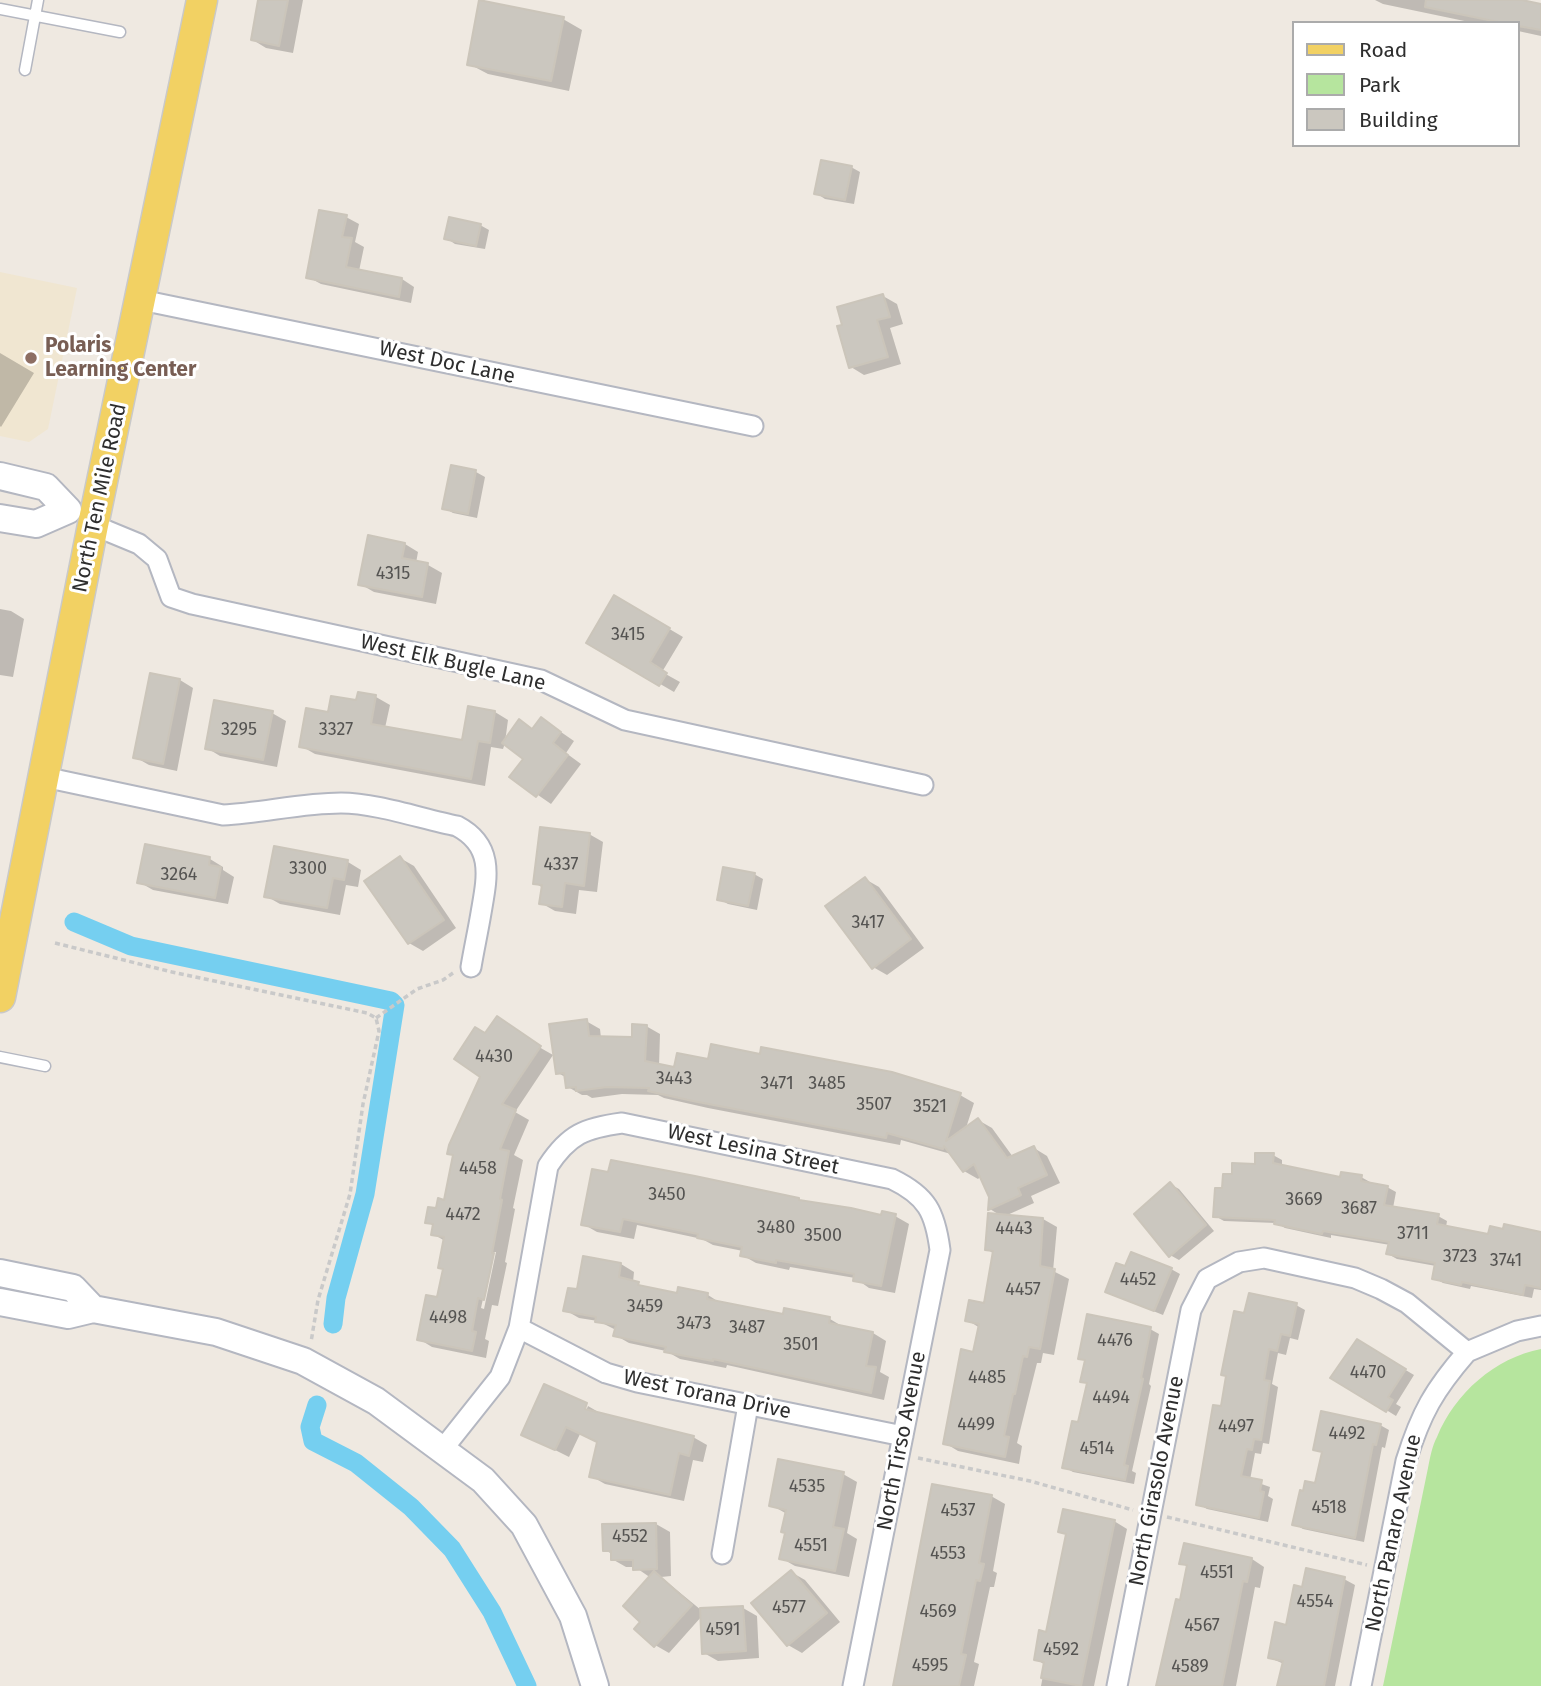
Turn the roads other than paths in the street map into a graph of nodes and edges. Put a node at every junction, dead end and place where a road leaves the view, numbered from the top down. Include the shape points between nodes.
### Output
1 (38, 0) edge
2 (202, 0) edge
3 (0, 9) edge
4 (35, 15) junction
5 (120, 32) dead end
6 (25, 71) dead end
7 (141, 300) junction
8 (753, 426) dead end
9 (0, 476) edge
10 (86, 517) junction
11 (0, 518) edge
12 (44, 777) junction
13 (923, 785) dead end
14 (463, 968) road end
15 (0, 996) edge
16 (0, 1057) edge
17 (45, 1066) dead end
18 (923, 1199) joint
19 (0, 1273) edge
20 (0, 1302) edge
21 (93, 1309) junction
22 (1541, 1326) edge
23 (519, 1328) junction
24 (1467, 1352) junction
25 (748, 1405) junction
26 (903, 1436) junction
27 (442, 1450) junction
28 (722, 1555) dead end
29 (595, 1686) edge
30 (853, 1686) edge
31 (1117, 1686) edge
32 (1361, 1686) edge

1 - 4 lane
2 - 7 main road, North Ten Mile Road
3 - 4 lane
4 - 5 lane
4 - 6 lane
7 - 8 street, West Doc Lane
7 - 10 main road, North Ten Mile Road
9 - 10 street via 46,486
10 - 11 street via 36,524
10 - 12 main road, North Ten Mile Road
10 - 13 street, West Elk Bugle Lane via 139,544 157,559 171,597 192,604 541,680 625,720
12 - 14 street via 223,816 300,804 344,803 457,827 480,845 487,878
12 - 15 main road, North Ten Mile Road
16 - 17 lane
18 - 23 street, West Lesina Street via 892,1179 622,1123 596,1126 560,1148 548,1166
18 - 26 street, North Tirso Avenue via 936,1222 940,1250
19 - 21 street via 73,1288
20 - 21 street via 68,1315
21 - 27 street via 216,1332 303,1361 376,1401
22 - 24 street
23 - 25 street, West Torana Drive via 606,1373
23 - 27 street via 500,1377
24 - 31 street, North Girasolo Avenue via 1407,1303 1355,1278 1264,1258 1239,1262 1207,1279 1191,1310
24 - 32 street, North Panaro Avenue via 1438,1385 1410,1448
25 - 26 street, West Torana Drive
25 - 28 street
26 - 30 street, North Tirso Avenue
27 - 29 street via 484,1480 524,1525 573,1616

